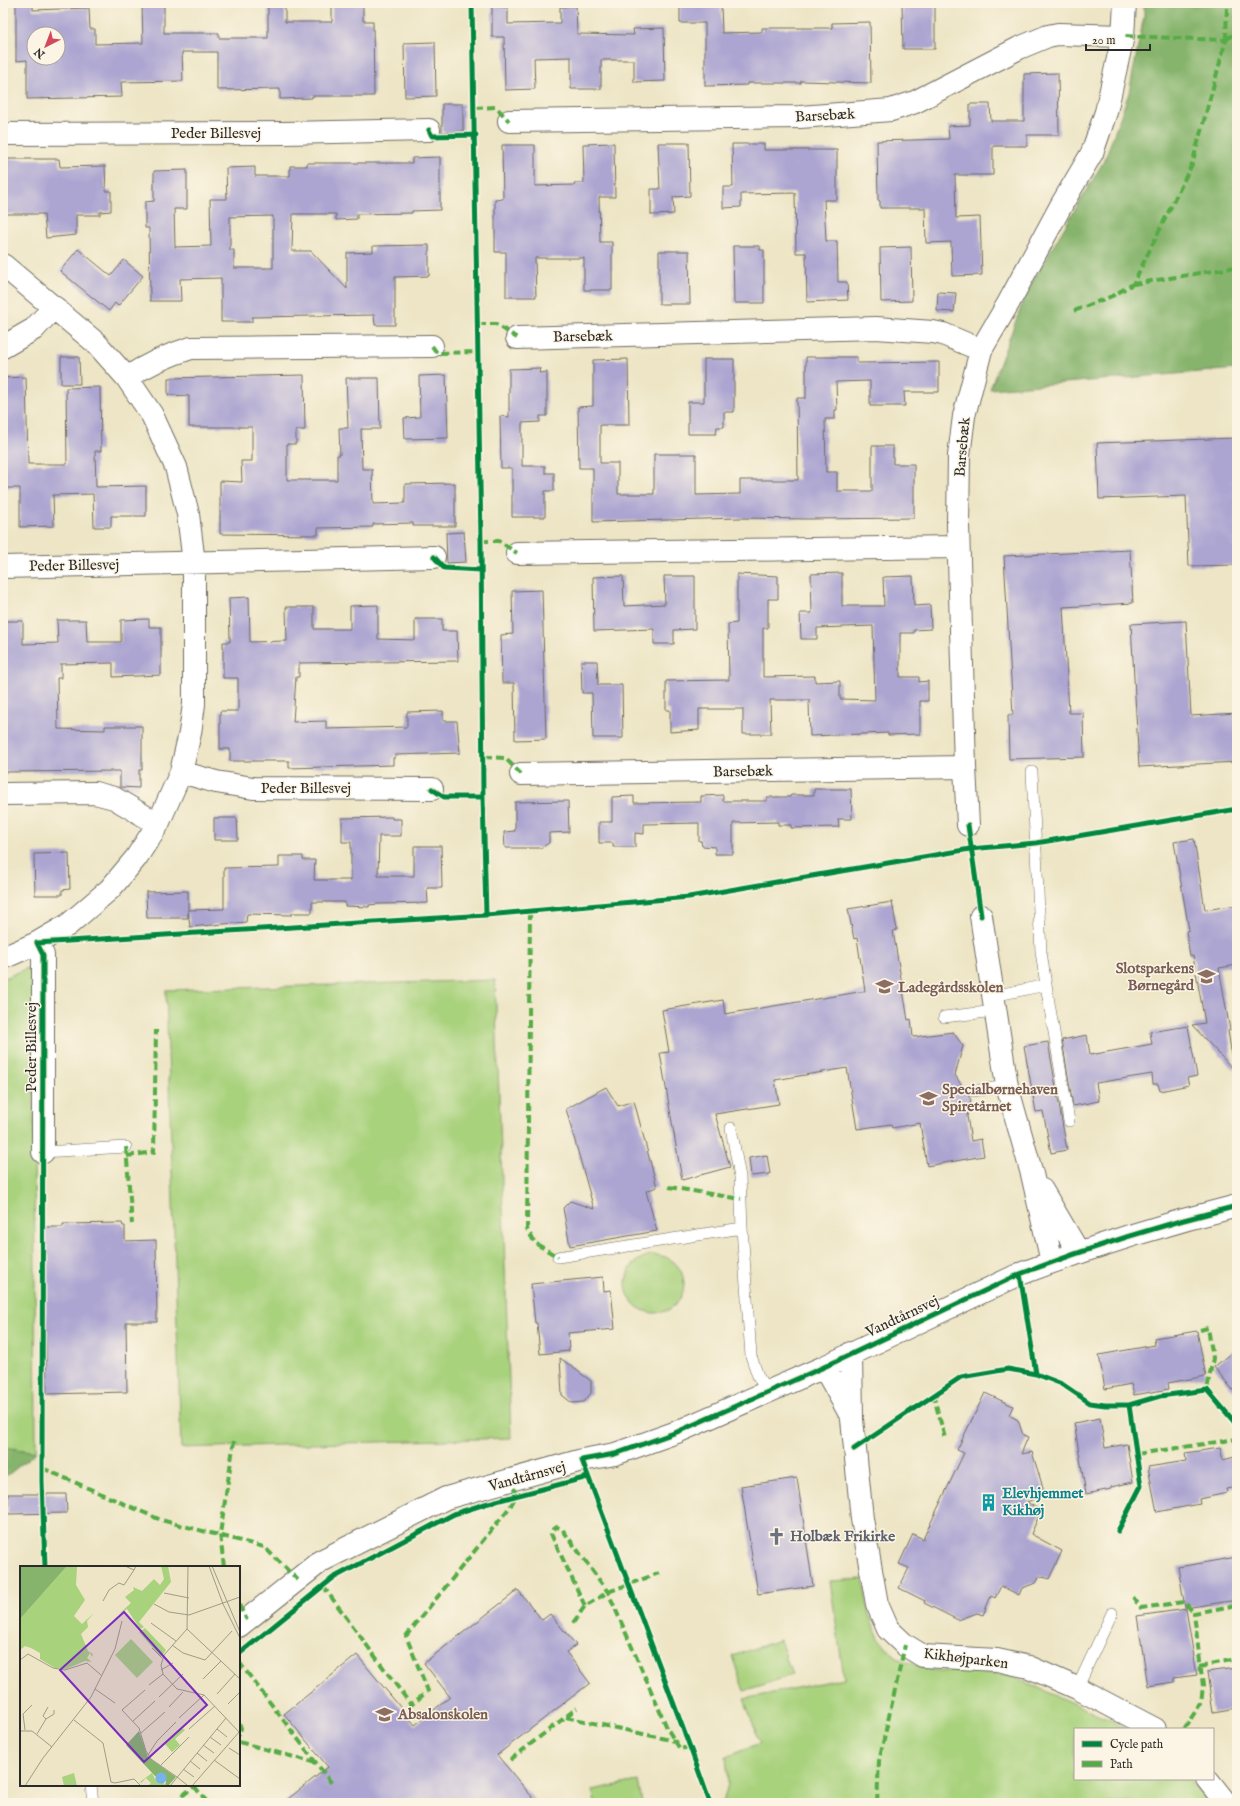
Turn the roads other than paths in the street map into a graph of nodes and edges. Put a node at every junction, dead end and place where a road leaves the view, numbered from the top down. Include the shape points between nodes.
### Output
1 (1125, 3) edge
2 (1123, 36) junction
3 (509, 121) dead end
4 (429, 130) dead end
5 (3, 134) edge
6 (3, 266) edge
7 (54, 307) junction
8 (517, 338) dead end
9 (432, 346) dead end
10 (3, 347) edge
11 (981, 350) junction
12 (127, 378) junction
13 (958, 546) junction
14 (517, 553) dead end
15 (434, 558) dead end
16 (194, 563) junction
17 (3, 567) edge
18 (965, 767) junction
19 (181, 772) junction
20 (1032, 772) dead end
21 (521, 774) dead end
22 (432, 789) dead end
23 (3, 794) edge
24 (158, 824) junction
25 (968, 824) dead end
26 (981, 916) dead end
27 (37, 943) junction
28 (3, 958) edge
29 (1046, 985) junction
30 (994, 1003) junction
31 (944, 1017) dead end
32 (1007, 1086) junction
33 (973, 1091) dead end
34 (1069, 1121) dead end
35 (731, 1128) dead end
36 (126, 1147) dead end
37 (43, 1152) joint
38 (1032, 1174) junction
39 (1237, 1206) edge
40 (742, 1228) junction
41 (1079, 1253) junction
42 (558, 1257) dead end
43 (1052, 1262) junction
44 (851, 1354) junction
45 (824, 1366) junction
46 (767, 1392) junction
47 (852, 1419) junction
48 (1112, 1613) dead end
49 (240, 1625) edge
50 (1077, 1688) junction
51 (1153, 1728) edge
52 (1208, 1780) edge
53 (92, 1786) edge
54 (93, 1803) edge
55 (1226, 1803) edge

1 - 2 street, Barsebæk
2 - 3 street, Barsebæk via 1048,36 1019,48 915,102 891,110 800,117
2 - 11 street, Barsebæk via 1106,112 1092,153
4 - 5 street, Peder Billesvej
6 - 7 street
7 - 10 street via 34,329
7 - 12 street via 96,343
8 - 11 street, Barsebæk via 876,328 943,334
9 - 12 street via 191,348 164,357
11 - 13 street, Barsebæk via 961,432
12 - 16 street via 152,415 176,468 188,514
13 - 14 street
13 - 18 street, Barsebæk
15 - 16 street, Peder Billesvej
16 - 17 street, Peder Billesvej
16 - 19 street via 194,704
18 - 21 street, Barsebæk
18 - 25 street, Barsebæk
19 - 22 street, Peder Billesvej via 216,782 254,788
19 - 24 street
20 - 29 lane via 1041,952
23 - 24 street via 95,793 114,798
24 - 27 street via 136,858 110,889 68,925
26 - 30 street
27 - 28 street
27 - 37 street, Peder Billesvej via 43,955
29 - 30 lane
29 - 34 lane
30 - 31 lane
30 - 32 street
32 - 33 lane
32 - 38 street
35 - 40 lane via 740,1177
36 - 37 lane
38 - 41 street
38 - 43 street
39 - 41 street, Vandtårnsvej via 1171,1222
40 - 42 lane
40 - 46 lane via 751,1356
41 - 43 street, Vandtårnsvej
43 - 44 street, Vandtårnsvej via 1020,1274
44 - 45 street, Vandtårnsvej
44 - 47 street, Kikhøjparken
45 - 46 street, Vandtårnsvej
45 - 47 street, Kikhøjparken
46 - 49 street, Vandtårnsvej via 677,1432 615,1454 582,1460 446,1498 321,1561
47 - 50 street, Kikhøjparken via 862,1519 878,1604 888,1629 905,1645 923,1656 997,1660 1028,1667
48 - 50 lane
50 - 51 street, Kikhøjparken
52 - 55 street
53 - 54 lane

